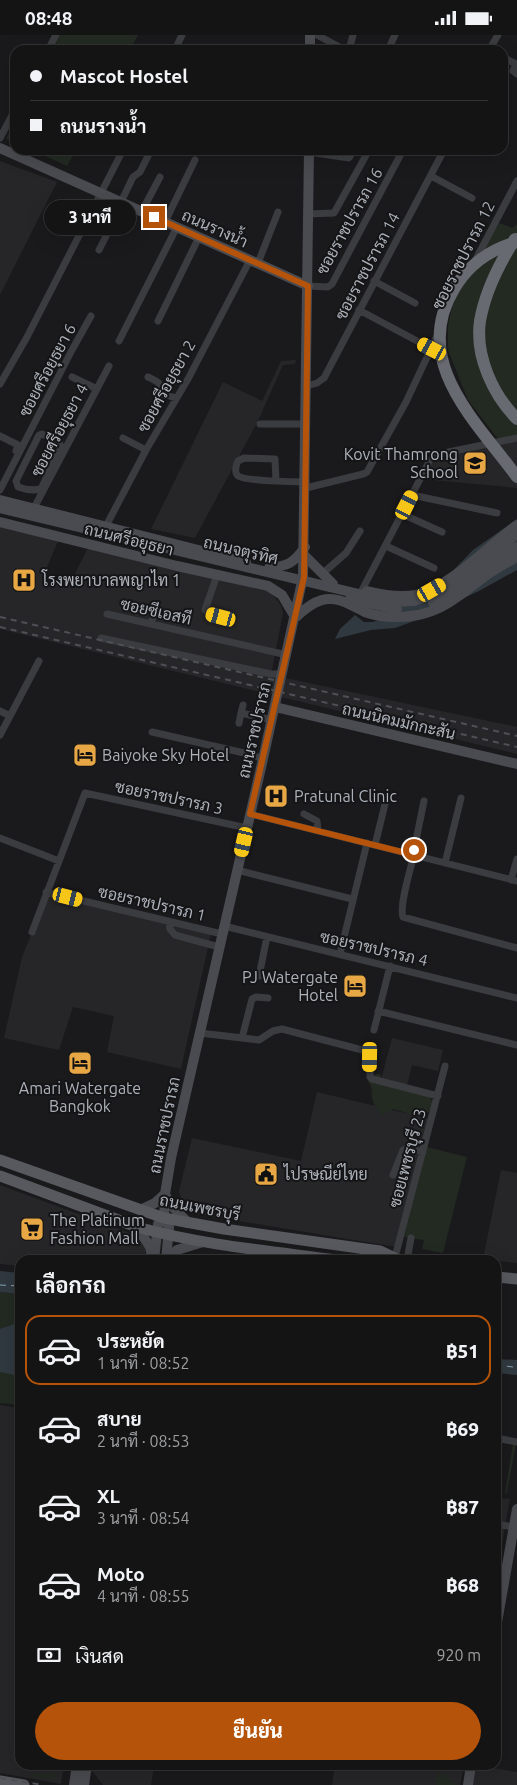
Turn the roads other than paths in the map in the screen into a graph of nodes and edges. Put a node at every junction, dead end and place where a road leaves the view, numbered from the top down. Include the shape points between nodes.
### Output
1 (318, 35) edge
2 (336, 45) edge
3 (508, 60) edge
4 (517, 74) edge
5 (10, 119) edge
6 (0, 138) edge
7 (11, 155) edge
8 (120, 155) edge
9 (148, 155) edge
10 (309, 155) edge
11 (332, 155) edge
12 (351, 155) edge
13 (366, 155) edge
14 (400, 155) edge
15 (442, 155) edge
16 (195, 160) dead end
17 (431, 176) junction
18 (160, 177) dead end
19 (517, 181) edge
20 (101, 193) junction
21 (472, 198) dead end
22 (122, 203) junction
23 (142, 211) junction
24 (278, 212) dead end
25 (308, 214) junction
26 (165, 222) junction
27 (178, 227) junction
28 (517, 236) edge
29 (199, 237) junction
30 (517, 242) edge
31 (99, 250) dead end
32 (254, 262) junction
33 (374, 281) junction
34 (308, 286) junction
35 (415, 303) dead end
36 (359, 310) junction
37 (91, 316) dead end
38 (158, 321) dead end
39 (119, 341) dead end
40 (432, 349) junction
41 (109, 366) dead end
42 (72, 377) dead end
43 (148, 377) dead end
44 (0, 384) edge
45 (307, 386) junction
46 (97, 389) junction
47 (163, 394) junction
48 (176, 398) junction
49 (517, 419) edge
50 (148, 423) dead end
51 (260, 424) dead end
52 (306, 424) junction
53 (0, 436) edge
54 (123, 438) dead end
55 (517, 438) edge
56 (146, 450) junction
57 (16, 459) junction
58 (25, 461) junction
59 (517, 477) edge
60 (276, 481) junction
61 (0, 483) edge
62 (306, 485) junction
63 (0, 490) edge
64 (412, 495) junction
65 (0, 500) edge
66 (0, 508) edge
67 (34, 508) junction
68 (497, 513) dead end
69 (402, 514) junction
70 (0, 515) edge
71 (0, 522) edge
72 (517, 525) edge
73 (106, 526) junction
74 (360, 531) dead end
75 (442, 532) dead end
76 (517, 534) edge
77 (386, 547) junction
78 (517, 547) edge
79 (305, 551) junction
80 (517, 557) edge
81 (230, 558) junction
82 (269, 568) junction
83 (434, 568) dead end
84 (322, 574) junction
85 (219, 576) junction
86 (304, 577) junction
87 (333, 584) junction
88 (362, 590) junction
89 (377, 593) junction
90 (156, 607) dead end
91 (107, 614) dead end
92 (379, 616) junction
93 (296, 617) junction
94 (232, 620) dead end
95 (151, 624) junction
96 (101, 638) dead end
97 (287, 655) junction
98 (39, 661) dead end
99 (282, 674) junction
100 (243, 705) dead end
101 (276, 705) junction
102 (0, 711) edge
103 (241, 713) junction
104 (10, 716) junction
105 (272, 720) junction
106 (239, 723) dead end
107 (152, 732) dead end
108 (0, 735) edge
109 (517, 758) edge
110 (263, 759) junction
111 (517, 764) edge
112 (461, 798) dead end
113 (386, 800) dead end
114 (424, 801) dead end
115 (250, 814) junction
116 (304, 815) dead end
117 (247, 828) junction
118 (318, 831) junction
119 (0, 838) edge
120 (366, 843) junction
121 (375, 845) junction
122 (412, 854) junction
123 (517, 859) edge
124 (59, 861) junction
125 (445, 863) junction
126 (237, 870) junction
127 (514, 880) edge
128 (46, 892) junction
129 (352, 899) junction
130 (169, 921) junction
131 (223, 930) junction
132 (32, 932) dead end
133 (267, 937) junction
134 (219, 947) junction
135 (517, 947) edge
136 (340, 954) junction
137 (390, 966) junction
138 (259, 976) dead end
139 (268, 998) dead end
140 (517, 998) edge
141 (378, 1011) junction
142 (374, 1030) dead end
143 (200, 1033) junction
144 (242, 1038) junction
145 (517, 1045) edge
146 (445, 1066) dead end
147 (438, 1096) junction
148 (423, 1152) junction
149 (0, 1160) edge
150 (393, 1175) dead end
151 (0, 1176) edge
152 (165, 1194) junction
153 (108, 1198) junction
154 (140, 1210) junction
155 (164, 1218) junction
156 (188, 1223) junction
157 (219, 1229) junction
158 (153, 1231) junction
159 (411, 1237) dead end
160 (204, 1242) junction
161 (217, 1244) junction
162 (152, 1255) edge
163 (153, 1255) edge
164 (164, 1255) edge
165 (171, 1255) edge
166 (290, 1255) edge
167 (388, 1255) edge
168 (398, 1255) edge
169 (408, 1255) edge
170 (501, 1277) edge
171 (517, 1279) edge
172 (501, 1439) edge
173 (517, 1442) edge
174 (517, 1509) edge
175 (501, 1525) edge
176 (514, 1527) junction
177 (501, 1600) edge
178 (76, 1770) edge
179 (86, 1770) edge
180 (471, 1770) edge
181 (0, 1781) edge
182 (24, 1785) edge
183 (74, 1785) edge
184 (84, 1785) edge
185 (468, 1785) edge

1 - 2 street
3 - 4 street via 516,64 513,71
5 - 6 street
7 - 20 main road, ถนนรางน้ำ
8 - 20 street
9 - 22 street via 140,172 133,177
10 - 25 main road, ถนนราชปรารภ
11 - 12 street via 349,158
13 - 25 street via 334,213
14 - 34 street, ซอยราชปรารภ 16 via 332,284 328,287
15 - 17 street, ซอยราชปรารภ 14
16 - 26 street
17 - 21 street
17 - 33 street, ซอยราชปรารภ 14
18 - 23 street
19 - 40 street, ซอยราชปรารภ 12
20 - 22 main road, ถนนรางน้ำ
20 - 44 street
22 - 23 main road, ถนนรางน้ำ
22 - 31 street
23 - 26 main road, ถนนรางน้ำ
24 - 32 street, ซอยศรีอยุธยา 2
25 - 34 main road, ถนนราชปรารภ
26 - 27 main road, ถนนรางน้ำ
27 - 29 main road, ถนนรางน้ำ
27 - 39 street
28 - 49 highway via 499,265 488,295 480,321 480,338 490,379 499,397
29 - 32 main road, ถนนรางน้ำ
29 - 38 street
30 - 59 highway, bridge via 499,247 459,281 443,315 440,346 447,378 457,396
32 - 34 main road, ถนนรางน้ำ
32 - 48 street, ซอยศรีอยุธยา 2
33 - 35 street
33 - 36 street, ซอยราชปรารภ 14
34 - 45 main road, ถนนราชปรารภ
36 - 40 street
36 - 45 street, ซอยราชปรารภ 14 via 324,378
37 - 57 street, ซอยศรีอยุธยา 6
40 - 62 street, ซอยราชปรารภ 12 via 367,472
41 - 46 street, ซอยศรีอยุธยา 4
42 - 46 street
43 - 47 street via 160,383
45 - 52 main road, ถนนราชปรารภ
46 - 67 street, ซอยศรีอยุธยา 4
47 - 48 street
47 - 50 street
48 - 56 street, ซอยศรีอยุธยา 2
51 - 52 street
52 - 62 main road, ถนนราชปรารภ
53 - 61 street via 18,445
54 - 56 street
55 - 64 street via 434,456
56 - 73 street, ซอยศรีอยุธยา 2
57 - 58 street
57 - 63 street, ซอยศรีอยุธยา 6
58 - 58 street via 41,434 60,444 41,489 32,491 16,484
60 - 60 street, ซอยราชปรารภ 12 via 241,477 236,473 238,461 244,458 275,459
60 - 62 street, ซอยราชปรารภ 12
62 - 79 main road, ถนนราชปรารภ
64 - 68 street
64 - 69 street
65 - 67 main road, ถนนศรีอยุธยา
66 - 76 main road, ถนนจตุรทิศ, bridge via 392,602 414,601 440,592
67 - 73 main road, ถนนศรีอยุธยา
69 - 75 street
69 - 77 street
70 - 78 main road, ถนนจตุรทิศ, bridge via 390,609 420,607 445,597
71 - 85 main road, ถนนศรีอยุธยา
72 - 89 main road via 437,586 417,595
73 - 81 main road, ถนนศรีอยุธยา
74 - 84 street via 346,553
77 - 83 street
77 - 88 street
79 - 82 main road via 284,567
79 - 84 main road
79 - 86 main road, ถนนราชปรารภ
80 - 92 main road via 441,608 416,616
81 - 82 main road, ถนนศรีอยุธยา
81 - 85 main road via 234,562 234,570
82 - 86 main road, ถนนศรีอยุธยา
84 - 87 main road
85 - 93 main road, ถนนศรีอยุธยา via 276,590
85 - 94 street via 206,610
86 - 87 main road
86 - 93 main road, ถนนราชปรารภ
87 - 88 main road
88 - 89 main road
89 - 92 main road via 368,601 371,610
90 - 95 street
91 - 95 street, ซอยซีเอสที
92 - 93 main road via 343,601 324,598
93 - 97 main road, ถนนราชปรารภ
95 - 97 street, ซอยซีเอสที
96 - 99 street
97 - 99 main road, ถนนราชปรารภ
98 - 104 street
99 - 101 main road, ถนนราชปรารภ
100 - 103 street
101 - 105 main road, ถนนราชปรารภ
101 - 109 main road, ถนนนิคมมักกะสัน
101 - 111 main road, ถนนนิคมมักกะสัน
102 - 104 street
103 - 105 street
103 - 106 street
104 - 108 street
105 - 110 main road, ถนนราชปรารภ
107 - 110 street
110 - 115 main road, ถนนราชปรารภ
112 - 125 street
113 - 121 street
114 - 122 street
115 - 117 main road, ถนนราชปรารภ
115 - 118 street
116 - 118 street via 317,821
117 - 124 street, ซอยราชปรารภ 3 via 86,793
117 - 126 main road, ถนนราชปรารภ
118 - 120 street
119 - 124 street
120 - 121 street
120 - 129 street
121 - 122 street
122 - 125 street
122 - 135 street via 403,917
123 - 127 street
124 - 128 street
125 - 127 street
126 - 129 street
126 - 131 main road, ถนนราชปรารภ
128 - 130 street, ซอยราชปรารภ 1
128 - 132 street
129 - 136 street
130 - 131 street, ซอยราชปรารภ 1
130 - 134 street via 175,935
131 - 133 street, ซอยราชปรารภ 4
131 - 134 main road, ถนนราชปรารภ
133 - 136 street, ซอยราชปรารภ 4
133 - 138 street
134 - 143 main road, ถนนราชปรารภ
136 - 137 street, ซอยราชปรารภ 4
137 - 140 street, ซอยราชปรารภ 4
137 - 141 street
139 - 144 street via 252,999
141 - 142 street
141 - 145 street
143 - 144 street
143 - 152 main road, ถนนราชปรารภ
144 - 147 street via 259,1040 282,1029 366,1051 370,1053 372,1079
146 - 147 street, ซอยเพชรบุรี 23
147 - 148 street, ซอยเพชรบุรี 23
148 - 150 street via 403,1150
148 - 168 street, ซอยเพชรบุรี 23
149 - 153 main road, ถนนเพชรบุรี
151 - 158 main road, ถนนเพชรบุรี
152 - 154 main road
152 - 155 main road, ถนนราชปรารภ
152 - 156 main road
153 - 154 main road, ถนนเพชรบุรี
153 - 158 main road via 149,1215
154 - 155 main road, ถนนเพชรบุรี
155 - 156 main road, ถนนเพชรบุรี
155 - 158 main road, ถนนราชปรารภ via 169,1227
156 - 157 main road, ถนนเพชรบุรี
157 - 161 main road
157 - 167 main road, ถนนเพชรบุรี via 380,1251
158 - 160 main road, ถนนเพชรบุรี
158 - 162 main road
158 - 163 main road
158 - 164 main road
159 - 169 street
160 - 161 main road, ถนนเพชรบุรี
160 - 165 main road via 180,1248
161 - 166 main road, ถนนเพชรบุรี
170 - 171 main road
172 - 173 street
174 - 176 main road
175 - 176 street
176 - 177 main road
178 - 183 main road
179 - 184 main road
180 - 185 main road
181 - 182 main road

